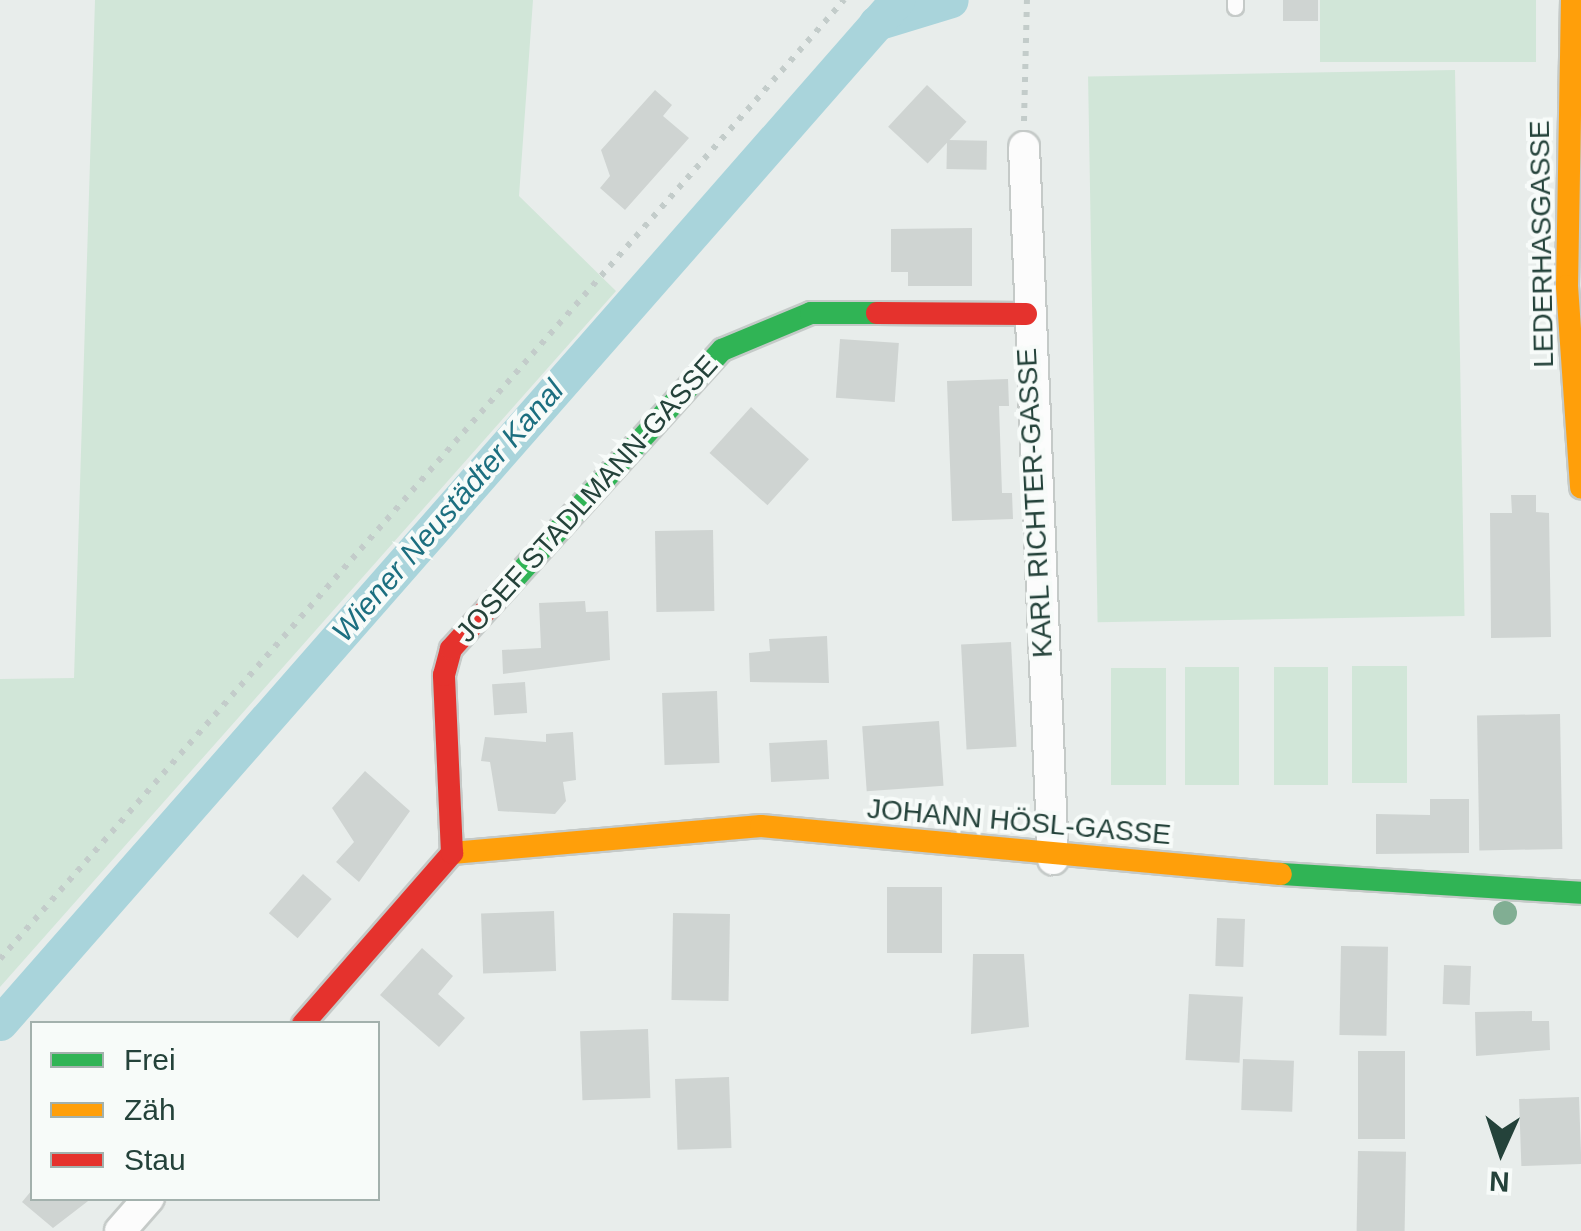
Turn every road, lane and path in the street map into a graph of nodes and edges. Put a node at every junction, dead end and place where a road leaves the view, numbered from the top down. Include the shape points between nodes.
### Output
1 (844, 0) edge
2 (1027, 0) edge
3 (1572, 0) edge
4 (1024, 147) joint
5 (1026, 314) junction
6 (1581, 488) edge
7 (452, 853) junction
8 (1053, 859) junction
9 (1581, 893) edge
10 (0, 959) edge
11 (305, 1021) edge
12 (146, 1201) edge
13 (120, 1231) edge

1 - 10 path
2 - 4 path
3 - 6 street, LEDERHASGASSE via 1567,286
4 - 5 street, KARL RICHTER-GASSE
5 - 7 street, JOSEF STADLMANN-GASSE via 811,313 722,350 451,649 444,675
5 - 8 street, KARL RICHTER-GASSE
7 - 8 street, JOHANN HÖSL-GASSE via 761,826
7 - 11 street
8 - 9 street, JOHANN HÖSL-GASSE
12 - 13 street

